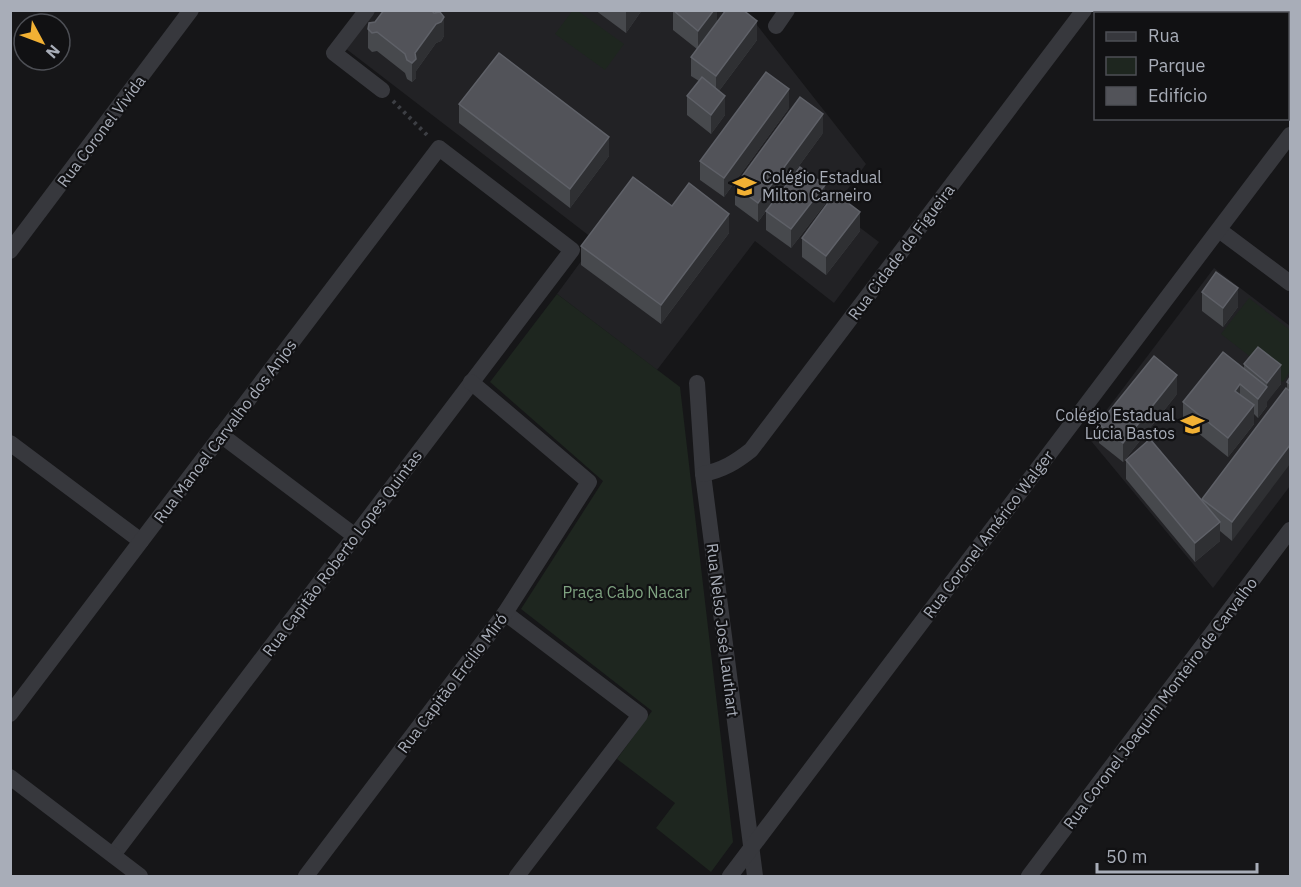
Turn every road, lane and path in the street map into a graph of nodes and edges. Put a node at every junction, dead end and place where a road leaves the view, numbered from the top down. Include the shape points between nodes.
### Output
1 (191, 10) edge
2 (787, 10) edge
3 (1084, 10) edge
4 (366, 11) edge
5 (776, 26) dead end
6 (382, 90) joint
7 (1290, 135) edge
8 (439, 148) junction
9 (1219, 230) junction
10 (10, 251) edge
11 (1290, 283) edge
12 (471, 382) junction
13 (697, 383) dead end
14 (221, 435) junction
15 (10, 443) edge
16 (704, 474) junction
17 (1290, 530) edge
18 (355, 536) junction
19 (141, 542) junction
20 (505, 613) junction
21 (10, 714) edge
22 (10, 777) edge
23 (751, 848) junction
24 (113, 855) junction
25 (140, 876) edge
26 (306, 876) edge
27 (518, 876) edge
28 (730, 876) edge
29 (754, 876) edge
30 (1029, 876) edge

1 - 10 street, Rua Coronel Vivida
2 - 5 street
3 - 16 street, Rua Cidade de Figueira via 751,450 720,471
4 - 6 street via 334,53
6 - 8 path
7 - 9 street, Rua Coronel Américo Walger
8 - 12 street, Rua Capitão Roberto Lopes Quintas via 572,250
8 - 14 street, Rua Manoel Carvalho dos Anjos
9 - 11 street
9 - 23 street, Rua Coronel Américo Walger
12 - 18 street, Rua Capitão Roberto Lopes Quintas
12 - 20 street, Rua Capitão Ercílio Miró via 589,482
13 - 16 street, Rua Nelso José Lauthart
14 - 18 street
14 - 19 street, Rua Manoel Carvalho dos Anjos
15 - 19 street
16 - 23 street, Rua Nelso José Lauthart
17 - 30 street, Rua Coronel Joaquim Monteiro de Carvalho
18 - 24 street, Rua Capitão Roberto Lopes Quintas
19 - 21 street, Rua Manoel Carvalho dos Anjos
20 - 26 street, Rua Capitão Ercílio Miró
20 - 27 street via 640,715
22 - 24 street
23 - 28 street, Rua Coronel Américo Walger
23 - 29 street, Rua Nelso José Lauthart
24 - 25 street

